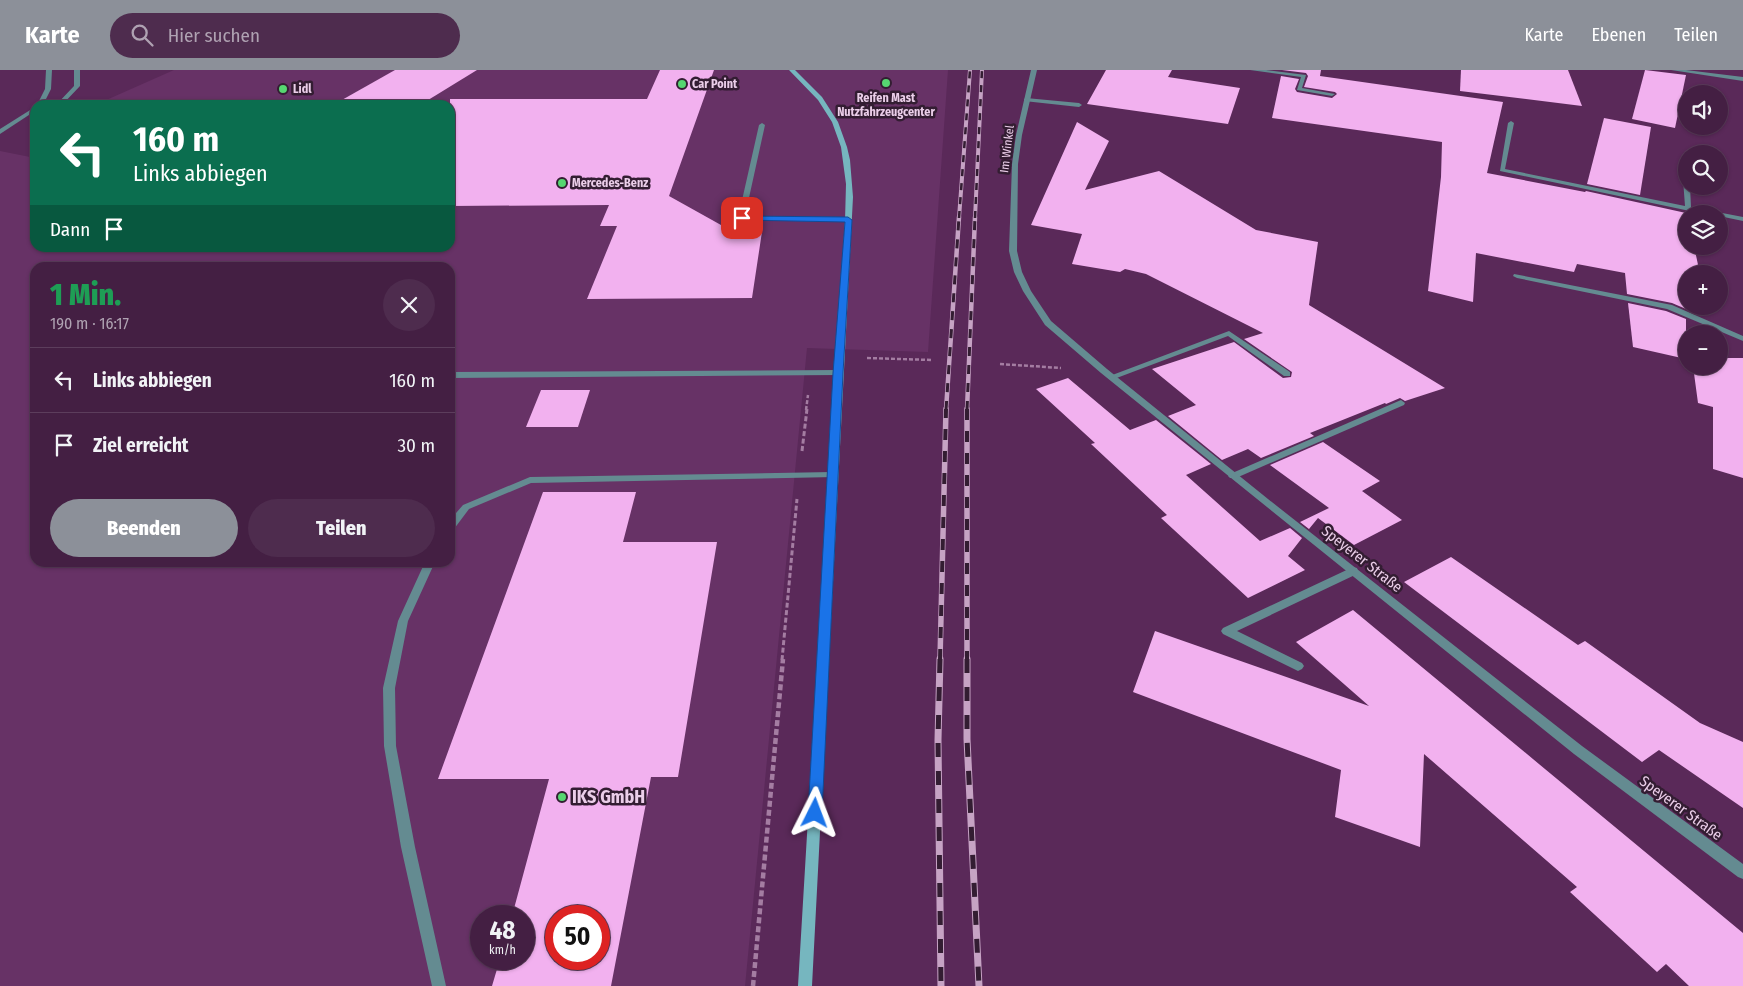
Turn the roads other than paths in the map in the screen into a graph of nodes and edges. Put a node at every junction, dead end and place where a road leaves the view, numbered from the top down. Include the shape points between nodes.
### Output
1 (50, 70) edge
2 (77, 70) edge
3 (792, 70) edge
4 (1034, 70) edge
5 (1253, 70) edge
6 (1674, 70) edge
7 (1743, 79) edge
8 (1332, 94) dead end
9 (44, 100) edge
10 (64, 100) edge
11 (1026, 100) junction
12 (1079, 105) dead end
13 (30, 113) edge
14 (28, 122) dead end
15 (1511, 123) dead end
16 (762, 125) dead end
17 (0, 134) edge
18 (1678, 206) edge
19 (1728, 216) edge
20 (1743, 219) edge
21 (848, 220) junction
22 (1012, 231) joint
23 (1517, 276) dead end
24 (1743, 338) edge
25 (838, 373) junction
26 (1287, 374) dead end
27 (455, 375) edge
28 (1111, 377) junction
29 (1400, 403) dead end
30 (832, 475) junction
31 (1233, 476) junction
32 (455, 521) edge
33 (428, 567) edge
34 (1353, 571) junction
35 (1298, 666) dead end
36 (1743, 872) edge
37 (439, 986) edge
38 (805, 986) edge

1 - 9 street
2 - 10 street via 77,86
3 - 21 main road via 816,92 843,140 848,161
4 - 11 street, Im Winkel
5 - 8 street via 1304,76 1299,89
6 - 7 street
11 - 12 street
11 - 22 street, Im Winkel via 1015,164
13 - 17 street
14 - 17 street
15 - 18 street via 1502,170
16 - 21 street via 742,218
19 - 20 street
21 - 25 main road
22 - 28 street, Speyerer Straße via 1018,272 1048,323
23 - 24 street via 1669,307
25 - 27 street
25 - 30 main road
26 - 28 street via 1229,333
28 - 31 street, Speyerer Straße
29 - 31 street
30 - 32 street via 530,480 466,508
30 - 38 main road
31 - 34 street, Speyerer Straße
33 - 37 street via 401,631 389,688 390,746 408,847
34 - 35 street via 1227,631
34 - 36 street, Speyerer Straße via 1578,750

